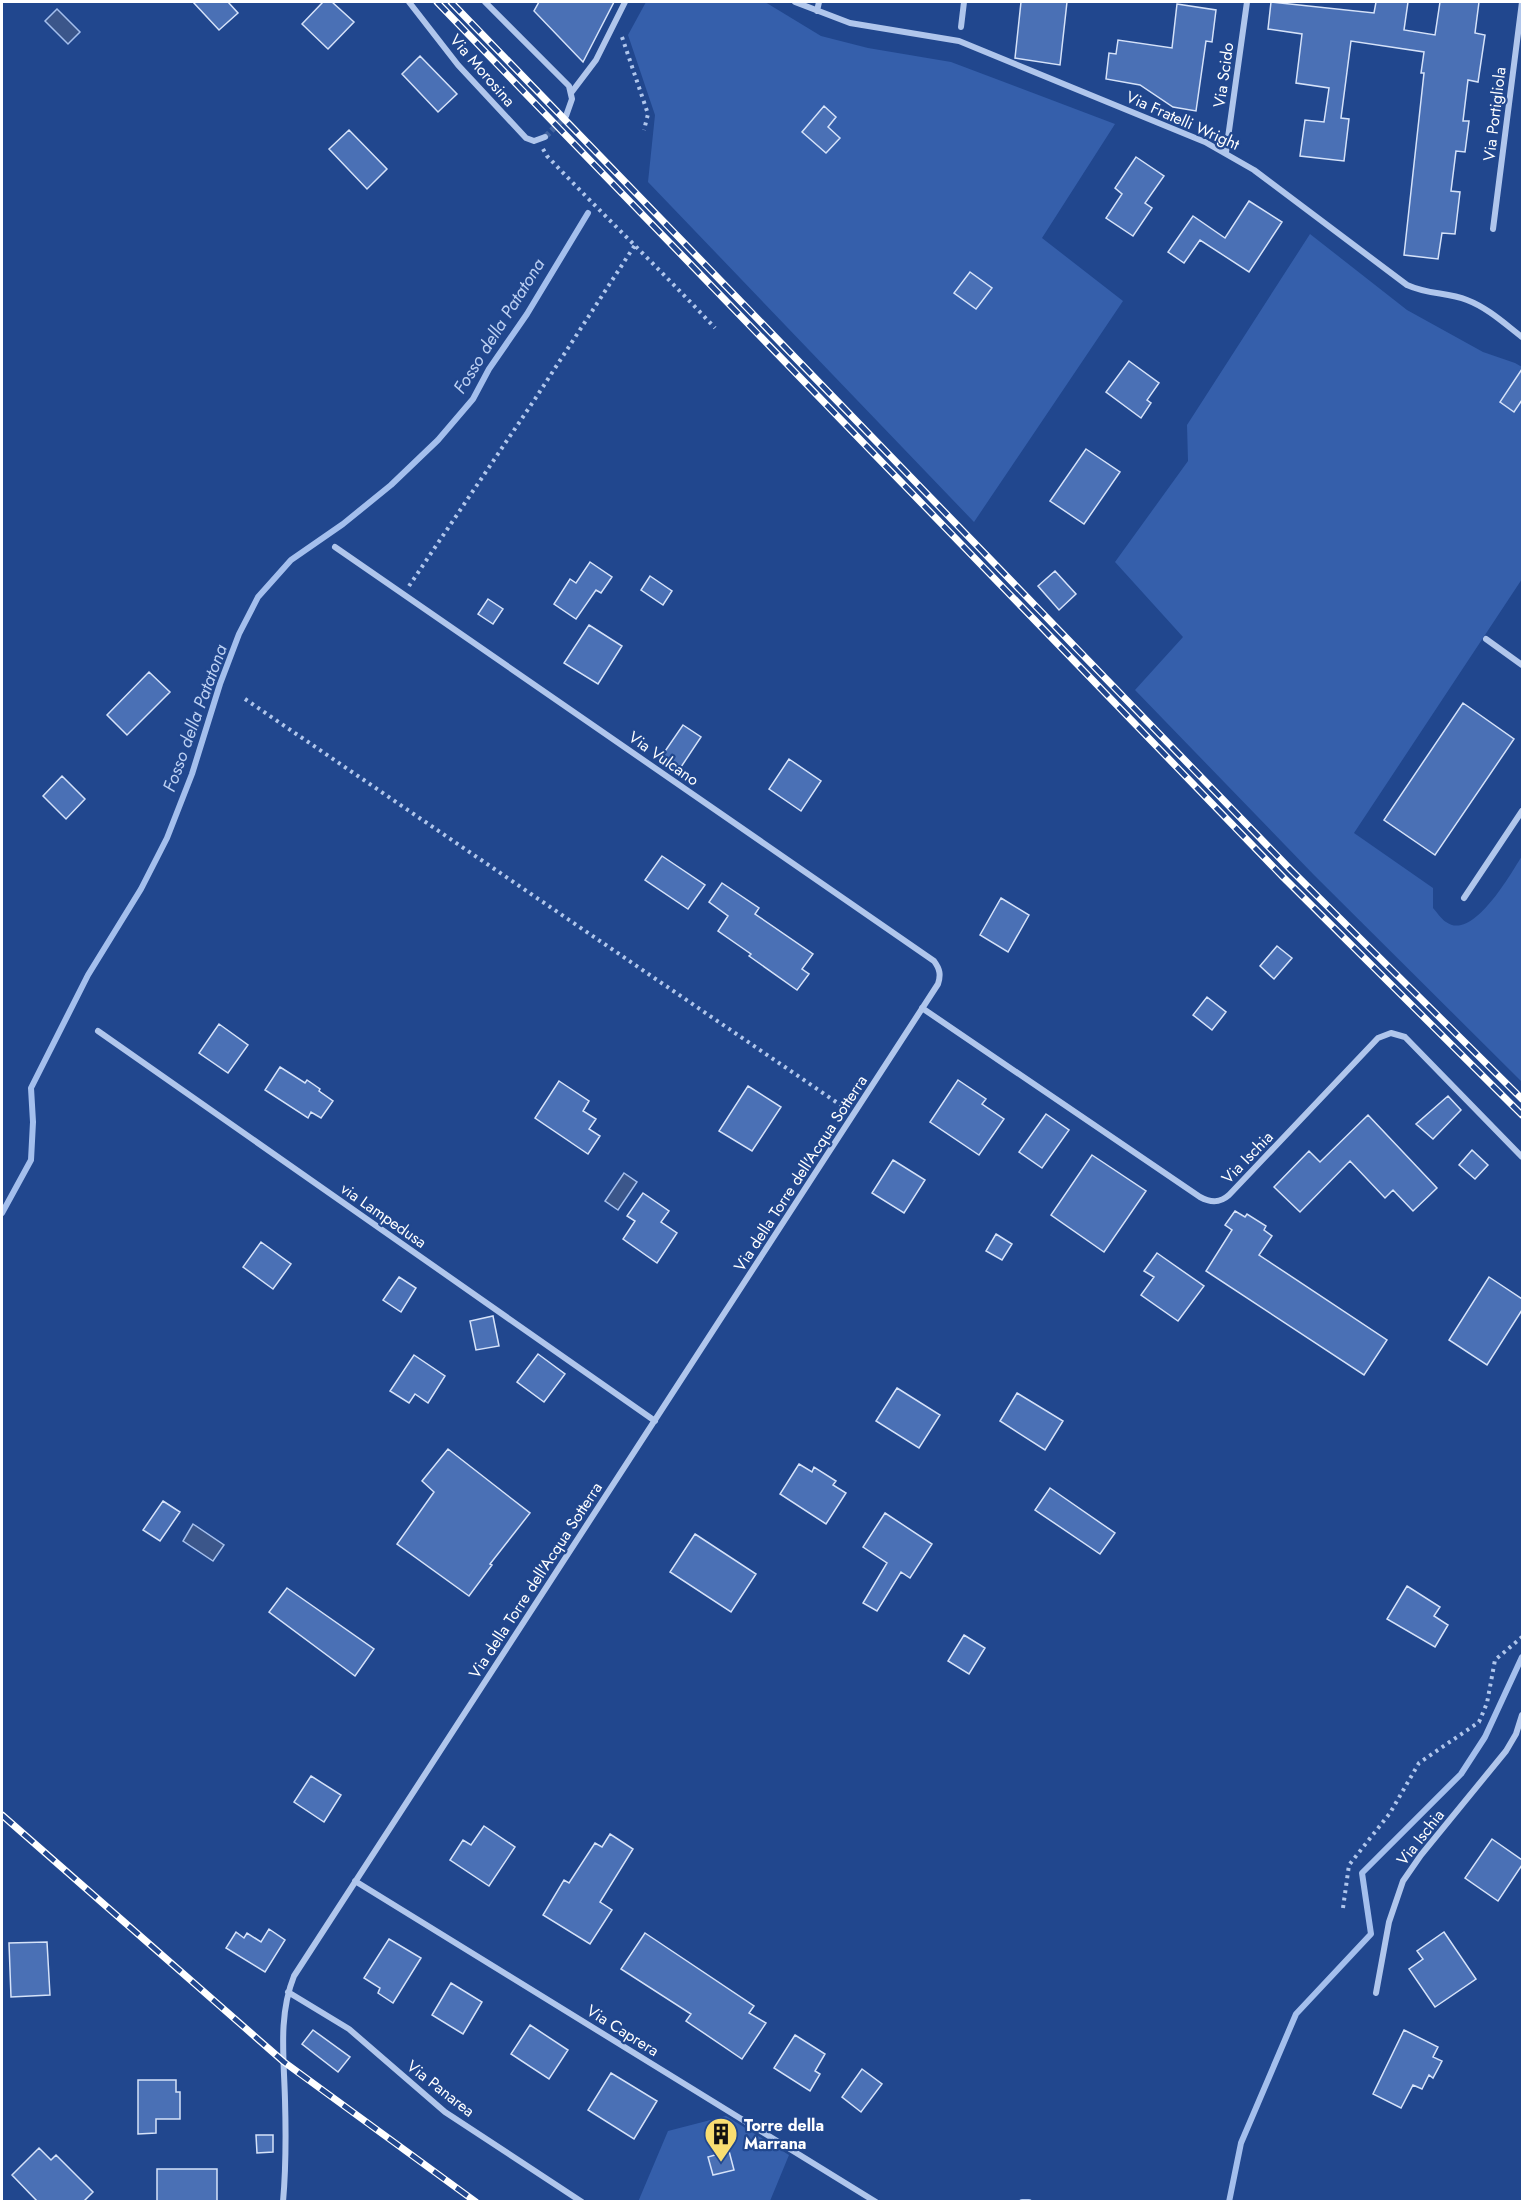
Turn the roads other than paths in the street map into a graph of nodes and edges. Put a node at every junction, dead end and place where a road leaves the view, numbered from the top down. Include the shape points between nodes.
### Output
1 (409, 2) edge
2 (485, 2) edge
3 (625, 2) edge
4 (795, 2) edge
5 (819, 2) edge
6 (964, 2) edge
7 (1247, 2) edge
8 (1522, 2) edge
9 (818, 11) junction
10 (960, 27) dead end
11 (572, 93) junction
12 (566, 116) tunnel mouth
13 (545, 137) dead end
14 (1226, 152) junction
15 (1493, 229) dead end
16 (1522, 337) edge
17 (335, 547) dead end
18 (1486, 639) dead end
19 (1522, 665) edge
20 (1522, 811) edge
21 (1464, 898) dead end
22 (922, 1008) junction
23 (98, 1031) dead end
24 (1522, 1157) edge
25 (655, 1421) junction
26 (1522, 1716) edge
27 (355, 1881) junction
28 (288, 1992) junction
29 (1376, 1993) dead end
30 (284, 2202) edge
31 (582, 2202) edge
32 (876, 2202) edge
33 (1022, 2202) edge
34 (1029, 2202) edge

1 - 13 street, Via Morosina via 526,138 538,141
2 - 11 street via 564,79
3 - 11 street via 596,60
4 - 9 street, Via Fratelli Wright
5 - 9 street
6 - 10 street
7 - 14 street, Via Scido
8 - 15 street, Via Portigliola
9 - 14 street, Via Fratelli Wright via 850,23 968,44
11 - 12 street
14 - 16 street, Via Fratelli Wright via 1407,285 1467,300
17 - 22 street, Via Vulcano via 934,961 940,972 939,981
18 - 19 street
20 - 21 street
22 - 24 street, Via Ischia via 1210,1202 1229,1195 1378,1038 1391,1033 1405,1037
22 - 25 street, Via della Torre dell'Acqua Sotterra
23 - 25 street, via Lampedusa
25 - 27 street, Via della Torre dell'Acqua Sotterra
26 - 29 street, Via Ischia via 1506,1751 1403,1881 1389,1922
27 - 28 street, Via della Torre dell'Acqua Sotterra via 294,1976
27 - 32 street, Via Caprera
28 - 30 street, Via della Torre dell'Acqua Sotterra via 283,2046
28 - 31 street, Via Panarea via 349,2029 445,2112
33 - 34 street

